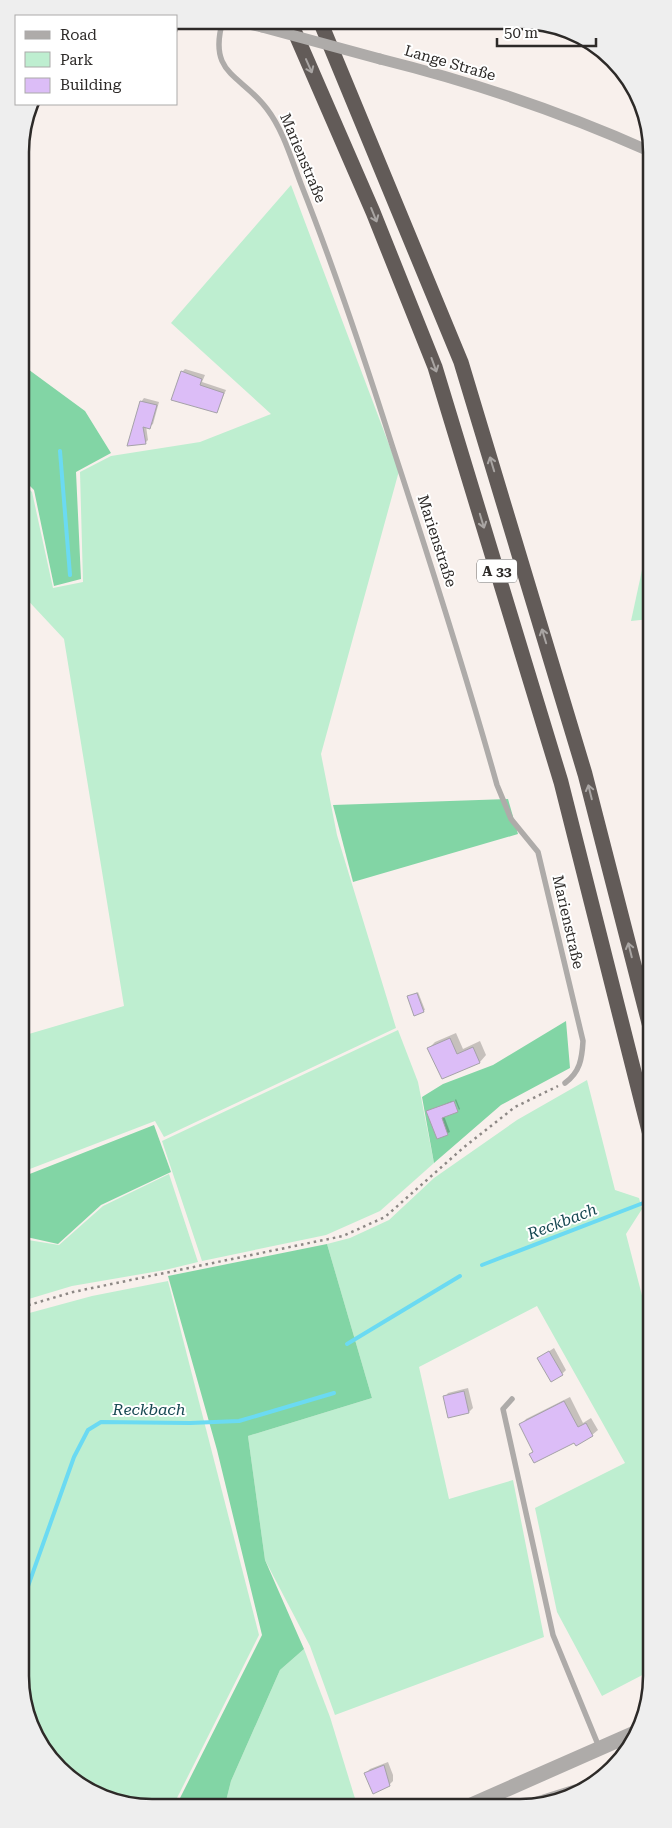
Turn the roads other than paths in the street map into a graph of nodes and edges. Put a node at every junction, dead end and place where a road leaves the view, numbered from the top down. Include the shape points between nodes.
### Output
1 (222, 29) edge
2 (269, 29) edge
3 (293, 29) edge
4 (323, 29) edge
5 (643, 148) edge
6 (643, 999) edge
7 (565, 1083) road end
8 (643, 1108) edge
9 (512, 1399) dead end
10 (628, 1736) edge
11 (599, 1748) junction
12 (484, 1799) edge

1 - 7 lane, Marienstraße via 219,54 227,71 266,108 281,133 344,295 430,559 498,785 511,818 538,852 583,1042 582,1062
2 - 5 street, Lange Straße, bridge via 435,72 541,106
3 -> 8 highway, A 33 via 373,212 435,367 560,782
6 -> 4 highway, A 33 via 586,774 461,362
9 - 11 lane via 503,1409 505,1427 517,1468 543,1598 553,1635
10 - 11 street
11 - 12 street

